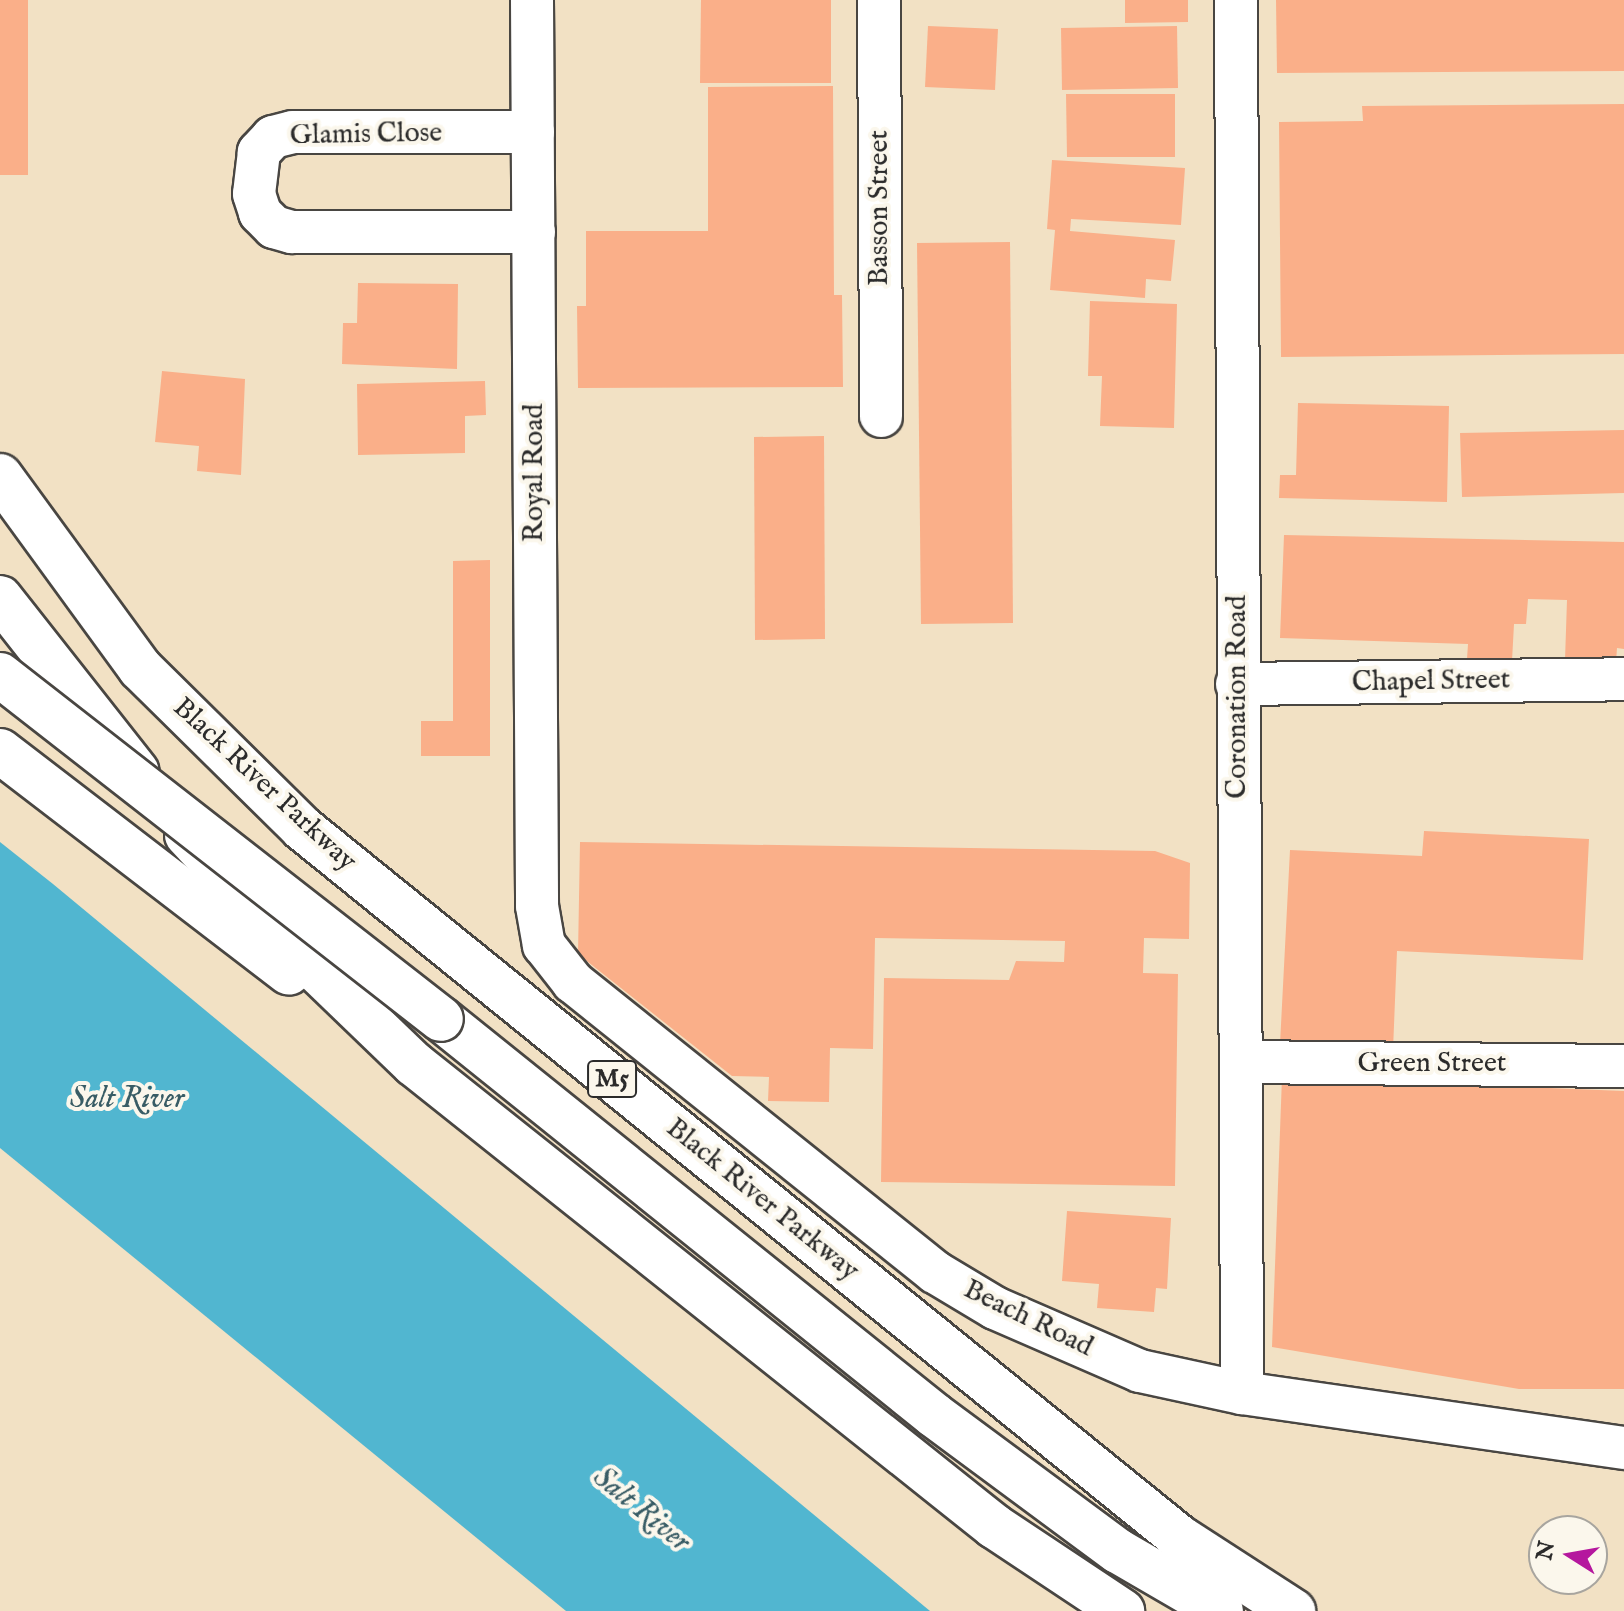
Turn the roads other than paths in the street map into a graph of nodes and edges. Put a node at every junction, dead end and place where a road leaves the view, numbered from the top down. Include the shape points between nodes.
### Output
1 (532, 0) edge
2 (879, 0) edge
3 (1236, 0) edge
4 (533, 132) junction
5 (534, 232) junction
6 (881, 416) dead end
7 (0, 476) edge
8 (0, 598) edge
9 (0, 675) edge
10 (1624, 679) edge
11 (1237, 684) junction
12 (0, 751) edge
13 (544, 945) joint
14 (1241, 1062) junction
15 (414, 1064) junction
16 (1624, 1066) edge
17 (1242, 1393) junction
18 (1624, 1448) edge
19 (1122, 1611) edge
20 (1221, 1611) edge
21 (1293, 1611) edge

1 - 4 street, Royal Road
2 - 6 street, Basson Street
3 - 11 street, Coronation Road
4 - 5 street, Royal Road
4 - 5 street, Glamis Close via 293,132 273,137 259,152 254,194 260,213 274,227 292,232
5 - 13 street, Royal Road via 537,906
7 - 21 highway, Black River Parkway / M5 via 140,668 302,828 1180,1538
8 - 15 highway via 199,851
9 - 20 highway, bridge via 441,1019 934,1415 1118,1551
10 - 11 street, Chapel Street
11 - 14 street, Coronation Road
12 - 15 highway via 187,900
13 - 17 street, Beach Road via 573,982 935,1272 995,1308 1140,1371
14 - 16 street, Green Street
14 - 17 street, Coronation Road
15 - 19 highway via 994,1526
17 - 18 street, Beach Road

